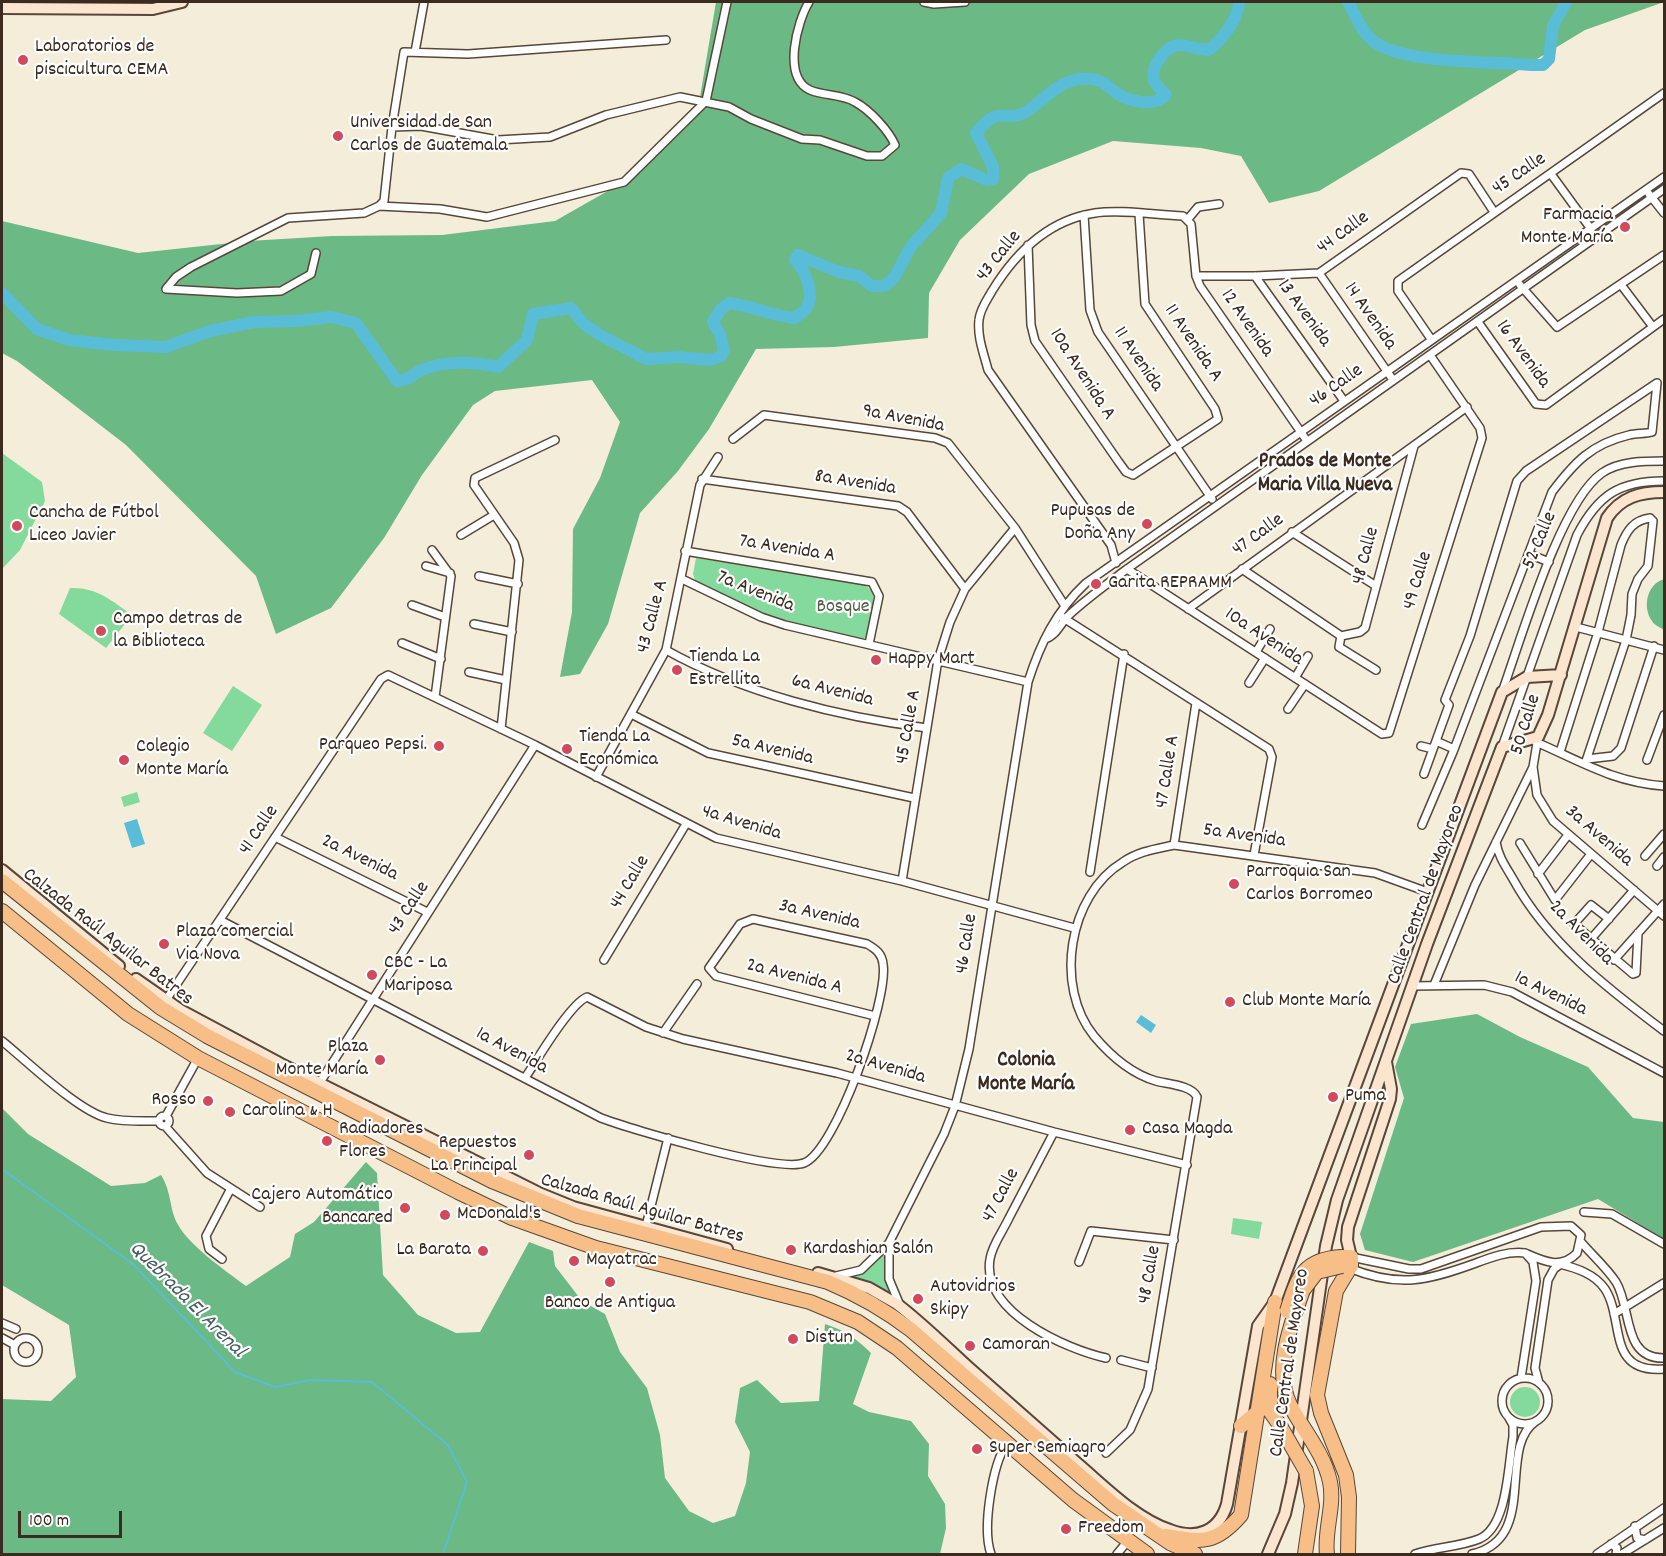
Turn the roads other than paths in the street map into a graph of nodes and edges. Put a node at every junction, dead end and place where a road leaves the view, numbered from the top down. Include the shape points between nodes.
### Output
1 (49, 2) edge
2 (182, 2) edge
3 (424, 2) edge
4 (727, 2) edge
5 (809, 2) edge
6 (924, 2) edge
7 (965, 2) edge
8 (2, 8) edge
9 (37, 8) junction
10 (666, 40) dead end
11 (415, 52) junction
12 (1665, 93) edge
13 (706, 101) junction
14 (392, 127) junction
15 (1551, 174) junction
16 (1665, 177) edge
17 (1665, 189) edge
18 (1646, 191) junction
19 (1652, 197) junction
20 (1219, 204) dead end
21 (379, 206) junction
22 (1494, 212) junction
23 (1665, 213) edge
24 (1139, 214) junction
25 (1084, 215) junction
26 (1185, 217) junction
27 (1591, 229) junction
28 (1028, 245) junction
29 (316, 253) dead end
30 (1665, 255) edge
31 (1319, 273) junction
32 (1196, 276) junction
33 (1255, 276) junction
34 (1517, 281) junction
35 (1622, 286) junction
36 (1523, 289) junction
37 (1665, 319) edge
38 (1478, 322) junction
39 (1653, 327) junction
40 (1431, 339) junction
41 (1430, 355) junction
42 (1387, 372) junction
43 (1393, 380) junction
44 (1344, 401) junction
45 (1467, 407) junction
46 (1300, 432) junction
47 (733, 439) dead end
48 (555, 440) dead end
49 (1307, 441) junction
50 (1414, 446) junction
51 (1177, 448) junction
52 (718, 457) dead end
53 (1665, 461) edge
54 (702, 479) junction
55 (1665, 481) edge
56 (1659, 492) edge
57 (1210, 496) junction
58 (1216, 505) junction
59 (494, 515) junction
60 (1015, 528) junction
61 (1292, 532) junction
62 (461, 535) dead end
63 (1111, 546) junction
64 (432, 550) dead end
65 (685, 551) junction
66 (1130, 552) junction
67 (1529, 554) junction
68 (1116, 562) junction
69 (1549, 562) junction
70 (426, 566) dead end
71 (1127, 569) junction
72 (1242, 569) junction
73 (450, 573) junction
74 (478, 576) dead end
75 (682, 579) junction
76 (518, 584) junction
77 (1376, 586) junction
78 (965, 588) junction
79 (412, 605) dead end
80 (1065, 606) junction
81 (1188, 609) junction
82 (445, 617) junction
83 (1067, 617) junction
84 (1056, 618) junction
85 (474, 624) dead end
86 (1576, 627) junction
87 (1270, 629) dead end
88 (512, 632) junction
89 (1598, 632) junction
90 (1341, 636) junction
91 (1045, 639) junction
92 (1626, 639) junction
93 (402, 643) dead end
94 (869, 644) junction
95 (1654, 646) junction
96 (1665, 650) edge
97 (666, 651) junction
98 (1256, 652) junction
99 (1124, 654) junction
100 (1308, 657) dead end
101 (1265, 658) junction
102 (441, 659) junction
103 (939, 660) junction
104 (1376, 670) dead end
105 (469, 672) dead end
106 (388, 675) joint
107 (1561, 675) junction
108 (1527, 677) junction
109 (1295, 678) junction
110 (506, 680) junction
111 (1028, 682) junction
112 (1249, 683) dead end
113 (1305, 684) junction
114 (1502, 692) junction
115 (435, 697) junction
116 (1196, 703) junction
117 (1288, 709) dead end
118 (632, 714) junction
119 (1665, 715) edge
120 (927, 728) junction
121 (501, 729) junction
122 (1382, 734) joint
123 (1537, 739) junction
124 (535, 745) junction
125 (1435, 745) junction
126 (1421, 746) dead end
127 (1502, 747) junction
128 (1454, 749) junction
129 (1560, 752) junction
130 (1647, 760) dead end
131 (1586, 762) junction
132 (1533, 767) junction
133 (1424, 774) dead end
134 (596, 777) junction
135 (1665, 786) edge
136 (914, 798) junction
137 (686, 824) junction
138 (1422, 825) dead end
139 (1665, 834) edge
140 (1568, 835) junction
141 (275, 837) junction
142 (1496, 842) junction
143 (1520, 843) dead end
144 (1174, 845) junction
145 (1591, 854) junction
146 (1254, 855) junction
147 (1645, 856) dead end
148 (1665, 857) edge
149 (1657, 866) dead end
150 (2, 870) edge
151 (1090, 872) dead end
152 (1538, 874) junction
153 (2, 881) edge
154 (902, 881) junction
155 (1422, 890) dead end
156 (1634, 890) junction
157 (1665, 904) edge
158 (990, 906) junction
159 (2, 911) edge
160 (427, 912) junction
161 (1661, 913) edge
162 (1609, 919) junction
163 (220, 920) junction
164 (1074, 928) junction
165 (1638, 933) junction
166 (1590, 940) junction
167 (604, 960) dead end
168 (1614, 960) junction
169 (709, 968) joint
170 (697, 984) dead end
171 (1434, 985) junction
172 (1412, 986) junction
173 (372, 998) junction
174 (163, 1004) junction
175 (875, 1016) junction
176 (1665, 1031) edge
177 (663, 1033) junction
178 (2, 1041) edge
179 (198, 1058) junction
180 (1386, 1061) junction
181 (1665, 1072) edge
182 (525, 1078) junction
183 (855, 1080) junction
184 (317, 1088) junction
185 (955, 1106) junction
186 (162, 1123) junction
187 (1054, 1132) junction
188 (668, 1138) junction
189 (456, 1154) junction
190 (1187, 1165) junction
191 (492, 1181) junction
192 (230, 1190) junction
193 (260, 1208) dead end
194 (1584, 1212) dead end
195 (646, 1226) junction
196 (1174, 1240) junction
197 (1581, 1242) junction
198 (889, 1243) junction
199 (1665, 1244) edge
200 (1526, 1253) junction
201 (222, 1259) dead end
202 (1079, 1262) dead end
203 (1346, 1262) junction
204 (1561, 1263) junction
205 (831, 1276) junction
206 (1665, 1283) edge
207 (1275, 1302) junction
208 (1626, 1308) junction
209 (904, 1310) junction
210 (1614, 1314) junction
211 (2, 1323) edge
212 (16, 1329) dead end
213 (911, 1330) junction
214 (1272, 1332) junction
215 (2, 1338) edge
216 (15, 1345) dead end
217 (1106, 1358) dead end
218 (1665, 1358) edge
219 (1121, 1360) dead end
220 (1266, 1364) junction
221 (1152, 1368) junction
222 (1665, 1369) edge
223 (1521, 1378) junction
224 (1539, 1383) junction
225 (1259, 1412) junction
226 (1299, 1418) junction
227 (1509, 1419) junction
228 (1536, 1421) junction
229 (1241, 1426) junction
230 (1006, 1443) junction
231 (1106, 1453) dead end
232 (1665, 1508) edge
233 (1635, 1526) junction
234 (1665, 1528) edge
235 (1158, 1535) junction
236 (1181, 1537) junction
237 (1645, 1540) junction
238 (1127, 1542) junction
239 (1611, 1544) junction
240 (1350, 1553) edge
241 (991, 1554) edge
242 (1117, 1554) edge
243 (1147, 1554) edge
244 (1195, 1554) edge
245 (1268, 1554) edge
246 (1305, 1554) edge
247 (1327, 1554) edge
248 (1415, 1554) edge
249 (1472, 1554) edge
250 (1597, 1554) edge
251 (1616, 1554) edge
252 (1622, 1554) edge

1 - 9 main road
2 - 9 main road via 153,9
3 - 11 street
4 - 13 street
5 - 13 street via 794,50 794,74 808,90 855,101 889,131 895,146 882,156 867,156 820,140 802,139
6 - 7 street
8 - 9 main road
10 - 11 street via 468,54
11 - 14 street via 404,52
12 - 15 street, 45 Calle
13 - 14 street via 680,97 627,109 550,137 498,140 421,126
13 - 21 street via 624,182 488,217 440,209
14 - 21 street via 384,201
15 - 22 street, 45 Calle
15 - 27 street
16 - 18 street, 46 Calle
17 - 19 street, 46 Calle
18 - 19 street
18 - 27 street, 46 Calle
19 - 23 street
19 - 36 street, 46 Calle
20 - 26 street via 1198,207
21 - 29 street via 364,213 288,218 191,267 166,289 281,291 311,274
22 - 31 street, 44 Calle via 1469,174 1461,173
22 - 40 street, 45 Calle via 1396,285
24 - 25 street, 43 Calle
24 - 26 street, 43 Calle
24 - 51 street, 11 Avenida A via 1145,304 1218,419
25 - 28 street, 43 Calle via 1055,225
25 - 51 street, 11 Avenida via 1090,310 1098,332
26 - 32 street, 12 Avenida via 1191,224
27 - 34 street, 46 Calle
28 - 51 street, 10a Avenida A via 1035,341 1126,472 1133,475
28 - 63 street, 43 Calle via 983,305 980,338 988,370
30 - 35 street
31 - 33 street, 44 Calle
31 - 42 street, 14 Avenida
32 - 33 street, 44 Calle
32 - 46 street, 12 Avenida
33 - 44 street, 13 Avenida
34 - 36 street
34 - 40 street, 46 Calle
35 - 36 street via 1557,327
35 - 39 street
36 - 38 street, 46 Calle
37 - 39 street
38 - 39 street, 16 Avenida via 1541,406
38 - 41 street, 46 Calle
40 - 42 street, 46 Calle
41 - 43 street, 46 Calle
41 - 45 street
42 - 43 street, 14 Avenida
42 - 44 street, 46 Calle
43 - 49 street, 46 Calle
44 - 46 street, 46 Calle
45 - 50 street, 47 Calle
45 - 122 street, 49 Calle via 1482,433 1389,733
46 - 49 street, 12 Avenida
46 - 57 street, 46 Calle
47 - 60 street, 9a Avenida via 764,416 948,442
48 - 59 street via 475,478 474,485
49 - 58 street, 46 Calle
50 - 61 street, 47 Calle
50 - 77 street, 48 Calle
51 - 57 street, 11 Avenida
52 - 54 street, 43 Calle A
53 - 69 street, 52 Calle via 1616,466 1588,485 1577,498
54 - 65 street, 43 Calle A
54 - 78 street, 8a Avenida via 898,506 907,512
55 - 108 street, Calle Central de Mayoreo via 1625,486 1606,496 1589,513 1577,535
56 - 86 main road, 50 Calle via 1625,500 1606,518
57 - 58 street, 11 Avenida
57 - 66 street, 46 Calle
58 - 71 street, 46 Calle
59 - 62 street
59 - 76 street via 517,553
60 - 78 street, 45 Calle A
60 - 80 street, 9a Avenida
61 - 72 street, 47 Calle
61 - 77 street
63 - 66 street
63 - 68 street
64 - 73 street
65 - 75 street, 43 Calle A
65 - 94 street, 7a Avenida A via 867,579 879,591
66 - 68 street, 46 Calle
67 - 69 street
67 - 125 street via 1552,492 1575,461 1629,435 1652,432 1657,382 1517,481 1470,636 1445,700 1449,705
67 - 128 street
68 - 80 street, 46 Calle via 1086,583
69 - 114 street, 52 Calle
70 - 73 street
71 - 81 street, 10a Avenida
71 - 83 street, 46 Calle
72 - 81 street, 47 Calle
72 - 90 street
73 - 82 street
74 - 76 street
75 - 94 street, 7a Avenida via 761,617
75 - 97 street, 43 Calle A
76 - 88 street
77 - 90 street, 48 Calle via 1365,628
78 - 103 street, 45 Calle A
79 - 82 street
80 - 84 street, 46 Calle
81 - 98 street, 10a Avenida
82 - 102 street
83 - 84 street
83 - 91 street, 46 Calle
83 - 99 street
84 - 91 street, 46 Calle
85 - 88 street
86 - 89 street
86 - 107 main road, 50 Calle
87 - 98 street
88 - 110 street
89 - 92 street
89 - 92 street via 1626,532 1636,522 1650,518 1653,521 1648,566 1632,594
89 - 129 street
90 - 104 street via 1339,646
91 - 111 street, 46 Calle
92 - 95 street
92 - 131 street
93 - 102 street
94 - 103 street, 7a Avenida
95 - 96 street
95 - 131 street via 1622,748 1613,756
97 - 118 street, 43 Calle A
97 - 120 street, 6a Avenida via 758,691
98 - 101 street, 10a Avenida
99 - 116 street
99 - 151 street
100 - 109 street
101 - 109 street, 10a Avenida
101 - 112 street
102 - 115 street
103 - 111 street, 7a Avenida
103 - 120 street, 45 Calle A
105 - 110 street
106 - 115 street, 4a Avenida
106 - 141 street, 41 Calle via 381,679
107 - 108 main road
107 - 123 main road, 50 Calle
108 - 114 main road
108 - 127 street, Calle Central de Mayoreo
109 - 113 street, 10a Avenida
110 - 121 street
111 - 158 street, 46 Calle
113 - 117 street
113 - 122 street, 10a Avenida
114 - 207 main road, Calle Central de Mayoreo
115 - 121 street, 4a Avenida
116 - 144 street, 47 Calle A
116 - 146 street via 1269,748 1272,757
118 - 134 street, 43 Calle A
118 - 136 street, 5a Avenida via 708,753
119 - 130 street
120 - 136 street, 45 Calle A
121 - 124 street, 4a Avenida
123 - 127 main road
123 - 129 street
123 - 132 street, 50 Calle
124 - 134 street, 4a Avenida
124 - 160 street, 43 Calle
125 - 126 street
125 - 128 street
125 - 133 street
127 - 172 main road, Calle Central de Mayoreo
128 - 138 street
129 - 131 street
131 - 135 street via 1606,775
132 - 140 street, 3a Avenida via 1541,803
132 - 142 street, 50 Calle
134 - 137 street, 4a Avenida
136 - 154 street, 45 Calle A
137 - 154 street, 4a Avenida via 716,838
137 - 167 street, 44 Calle
139 - 147 street
140 - 145 street, 3a Avenida
140 - 152 street
141 - 160 street, 2a Avenida
141 - 163 street, 41 Calle
142 - 171 street, 50 Calle
142 - 176 street, 2a Avenida via 1527,905 1557,939 1604,983
143 - 152 street
144 - 146 street, 5a Avenida
144 - 164 street, 5a Avenida via 1147,850 1122,862 1099,883
145 - 152 street via 1555,900
145 - 156 street, 3a Avenida
146 - 155 street, 5a Avenida via 1375,873
148 - 149 street
150 - 174 main road
153 - 174 highway, Calzada Raúl Aguilar Batres
154 - 158 street, 4a Avenida
156 - 161 street, 3a Avenida
156 - 162 street
157 - 161 street
158 - 164 street, 4a Avenida
158 - 185 street, 46 Calle via 969,1049
159 - 179 highway via 128,1014
160 - 173 street, 43 Calle
161 - 165 street
162 - 166 street
162 - 166 street via 1589,906 1574,924
163 - 173 street, 1a Avenida
163 - 174 street, 41 Calle
164 - 190 street, 48 Calle via 1071,958 1075,999 1084,1023 1126,1066 1154,1081 1195,1093
165 - 168 street
165 - 168 street via 1636,973
166 - 168 street
169 - 175 street, 2a Avenida A via 716,976
169 - 175 street, 3a Avenida via 747,919 867,944 880,954 884,971
170 - 177 street
171 - 172 street, 1a Avenida
171 - 181 street, 1a Avenida via 1484,986 1512,992
172 - 180 main road, Calle Central de Mayoreo
173 - 182 street, 1a Avenida
173 - 184 street, 43 Calle
174 - 184 highway, Calzada Raúl Aguilar Batres via 207,1036
175 - 183 street
177 - 182 street, 2a Avenida via 628,1019 593,998 580,1000
177 - 183 street, 2a Avenida
178 - 186 street via 74,1099 102,1116
179 - 186 street via 166,1116 162,1116
179 - 230 highway via 513,1218 596,1248 810,1302 858,1322 897,1348
180 - 203 main road via 1391,1094 1348,1227
180 - 226 main road, Calle Central de Mayoreo via 1333,1214
182 - 188 street, 1a Avenida via 601,1118
183 - 185 street, 2a Avenida
183 - 188 street, 1a Avenida via 824,1145 802,1164 780,1166
184 - 189 main road
184 - 191 highway, Calzada Raúl Aguilar Batres
185 - 187 street, 2a Avenida
185 - 198 street, 46 Calle
186 - 192 street via 207,1173
187 - 190 street, 2a Avenida
187 - 217 street, 47 Calle via 992,1250 990,1277 1000,1297 1035,1328 1074,1350
188 - 195 street
189 - 191 highway
189 - 195 main road via 560,1202
190 - 196 street, 48 Calle
191 - 213 highway, Calzada Raúl Aguilar Batres via 578,1216 828,1282 888,1312
192 - 193 street
192 - 201 street via 206,1236 209,1249
194 - 199 street via 1612,1214
195 - 205 main road
196 - 202 street via 1091,1231
196 - 221 street, 48 Calle
197 - 203 street via 1577,1229 1556,1225 1421,1269
197 - 204 street via 1573,1257
197 - 208 street via 1616,1282
198 - 205 street, 46 Calle via 861,1269
198 - 209 street, 46 Calle via 889,1279
200 - 203 street via 1504,1254 1420,1281 1377,1278
200 - 204 street via 1544,1262
200 - 223 street via 1533,1262 1536,1281
203 - 214 highway, bridge via 1322,1259 1308,1267
203 - 226 highway, bridge via 1317,1272 1303,1290 1282,1374 1285,1393
203 - 240 highway via 1336,1291 1317,1395 1346,1475
204 - 210 street via 1597,1280
204 - 224 street via 1548,1280 1535,1368
205 - 209 main road via 869,1288
206 - 208 street
207 - 214 highway
207 - 229 main road, Calle Central de Mayoreo via 1258,1326
208 - 210 street
208 - 218 street via 1635,1343 1650,1357
209 - 213 highway
209 - 236 main road via 1092,1476 1137,1512
210 - 222 street via 1618,1341 1630,1360 1647,1369
211 - 212 street
213 - 235 highway, Calzada Raúl Aguilar Batres via 1096,1491
214 - 220 highway
215 - 216 street
219 - 221 street
220 - 225 highway
220 - 246 highway, bridge via 1270,1410 1306,1471 1311,1506
221 - 231 street, 48 Calle via 1144,1403 1134,1424
223 - 224 street
223 - 227 street via 1504,1391 1502,1406
224 - 228 street via 1548,1403
225 - 229 highway
225 - 236 highway via 1241,1515 1215,1539
226 - 245 main road, Calle Central de Mayoreo via 1285,1514
226 - 247 highway via 1331,1485
227 - 228 street via 1522,1424
227 - 248 street via 1513,1437 1501,1514 1494,1529 1477,1540
228 - 249 street via 1524,1434 1507,1529 1496,1546
229 - 236 main road, Calle Central de Mayoreo via 1224,1515 1210,1530
230 - 238 highway
230 - 241 street via 996,1468 987,1526
232 - 233 street
233 - 237 street via 1637,1538
233 - 239 street
234 - 237 street
235 - 236 highway
235 - 236 highway, Calzada Raúl Aguilar Batres
236 - 244 highway, Calzada Raúl Aguilar Batres
237 - 252 street
238 - 242 street
238 - 243 highway
239 - 250 street
239 - 251 street via 1617,1548

